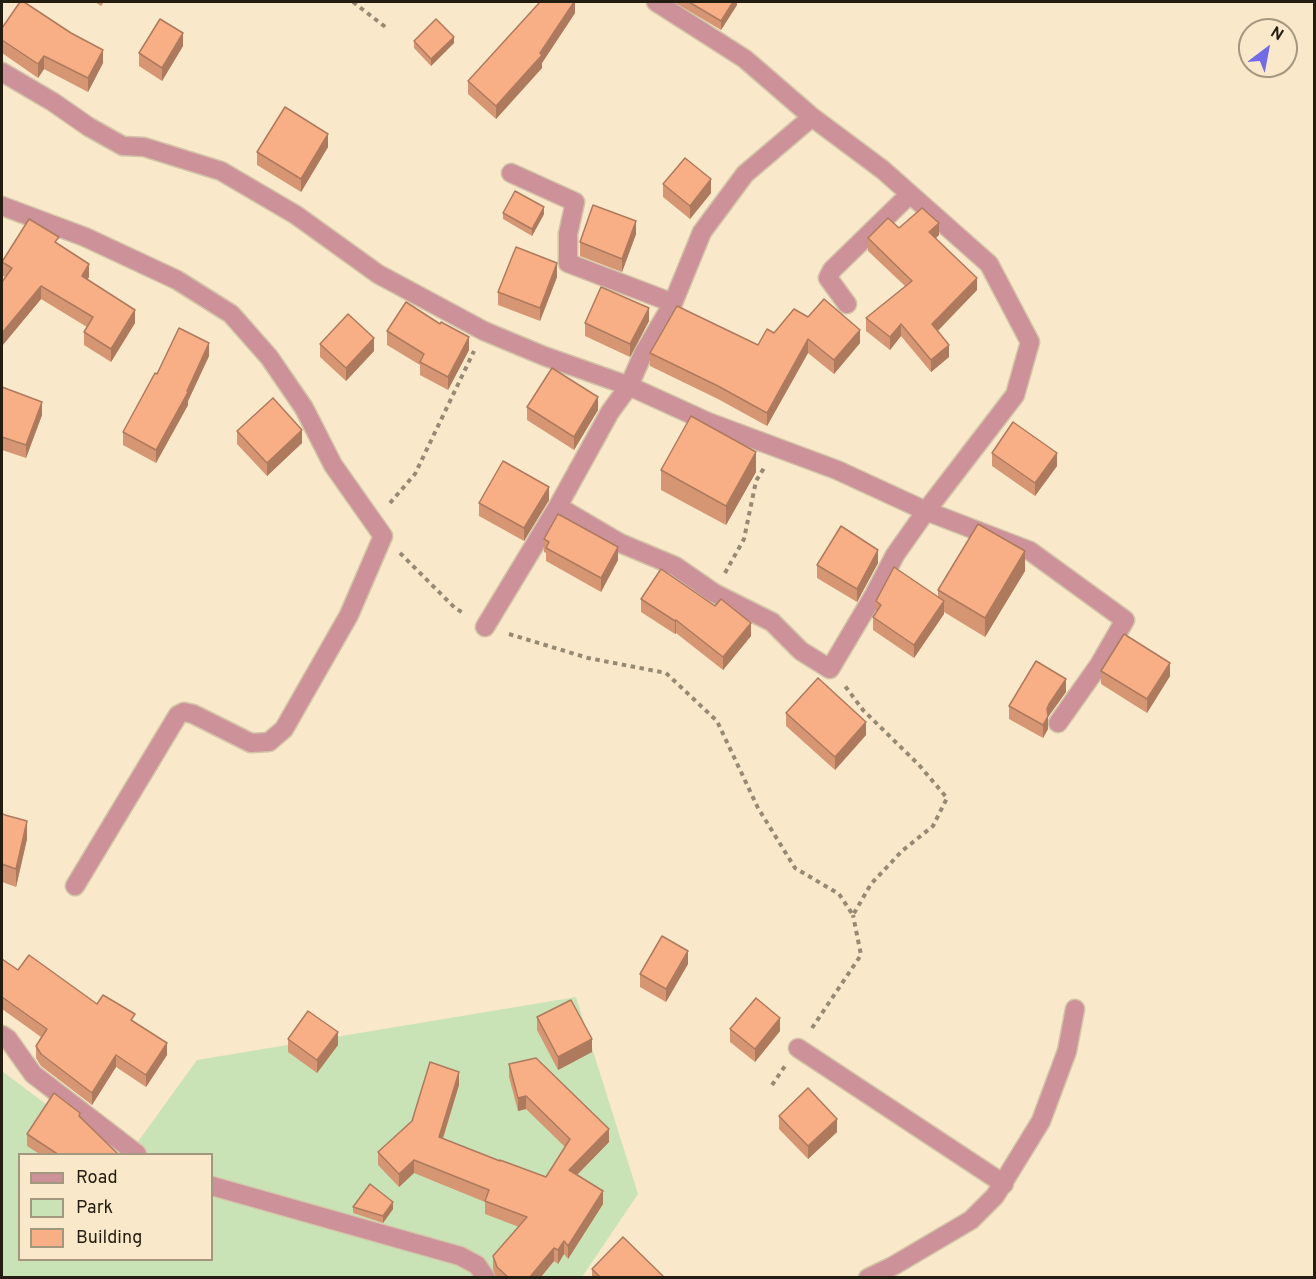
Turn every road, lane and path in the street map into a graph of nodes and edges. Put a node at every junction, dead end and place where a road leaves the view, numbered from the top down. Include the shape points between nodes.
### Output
1 (353, 2) edge
2 (656, 2) edge
3 (388, 29) dead end
4 (2, 72) edge
5 (812, 117) junction
6 (511, 173) dead end
7 (910, 194) junction
8 (2, 206) edge
9 (673, 303) junction
10 (847, 304) dead end
11 (484, 331) junction
12 (629, 386) junction
13 (776, 447) junction
14 (557, 508) junction
15 (926, 511) junction
16 (378, 529) junction
17 (714, 593) junction
18 (485, 627) junction
19 (830, 669) junction
20 (1058, 723) dead end
21 (75, 886) dead end
22 (854, 915) junction
23 (1075, 1009) dead end
24 (2, 1035) edge
25 (798, 1048) junction
26 (772, 1085) dead end
27 (134, 1153) edge
28 (1004, 1184) junction
29 (213, 1186) edge
30 (486, 1278) edge
31 (868, 1278) edge

1 - 3 path
2 - 5 street via 745,59
4 - 11 street via 123,146 144,147 221,171 296,215 378,274
5 - 7 street
5 - 9 street via 745,174 702,232
6 - 9 street via 575,202 568,234 568,263
7 - 10 street via 832,270 828,278
7 - 15 street via 990,264 1030,342 1015,395
8 - 16 street via 85,237 167,276 231,314 269,357 304,408 333,465
9 - 12 street
11 - 12 street
11 - 16 path via 415,474
12 - 13 street
12 - 14 street via 610,412
13 - 15 street
13 - 17 path via 756,481 744,539
14 - 17 street via 620,543 675,566
14 - 18 street
15 - 19 street via 895,555
15 - 20 street via 1030,551 1125,620
16 - 18 path via 455,608
16 - 21 street via 349,615 284,729 269,742 251,743 193,714 178,715
17 - 19 street via 772,622 801,651
18 - 22 path via 588,658 666,673 717,721 758,808 795,868 839,894
19 - 22 path via 863,710 947,798 933,826 871,884
22 - 25 path via 861,955
23 - 28 street via 1067,1051 1041,1121
24 - 27 street via 33,1074
25 - 26 path
25 - 28 street
28 - 31 street via 971,1220
29 - 30 street via 460,1256 477,1265

